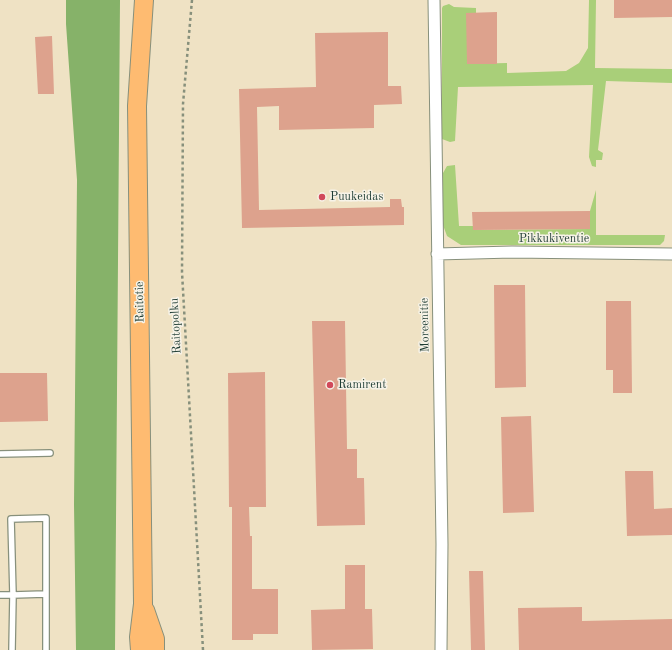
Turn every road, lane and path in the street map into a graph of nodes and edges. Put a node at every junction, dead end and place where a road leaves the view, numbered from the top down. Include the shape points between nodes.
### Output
1 (144, 0) edge
2 (192, 0) edge
3 (434, 0) edge
4 (436, 254) junction
5 (672, 254) edge
6 (50, 453) dead end
7 (0, 454) edge
8 (45, 594) junction
9 (0, 595) edge
10 (13, 595) junction
11 (143, 604) junction
12 (12, 650) edge
13 (46, 650) edge
14 (140, 650) edge
15 (155, 650) edge
16 (203, 650) edge
17 (441, 650) edge

1 - 11 main road, Raitotie via 137,106
2 - 16 path, Raitopolku via 183,104 182,272
3 - 4 street, Moreenitie
4 - 5 street, Pikkukiventie
4 - 17 street, Moreenitie via 442,544
6 - 7 lane
8 - 10 lane
8 - 10 lane via 46,518 10,519
8 - 13 lane
9 - 10 lane
10 - 12 lane
11 - 14 main road, Raitotie
11 - 15 main road, Raitotie via 155,639

